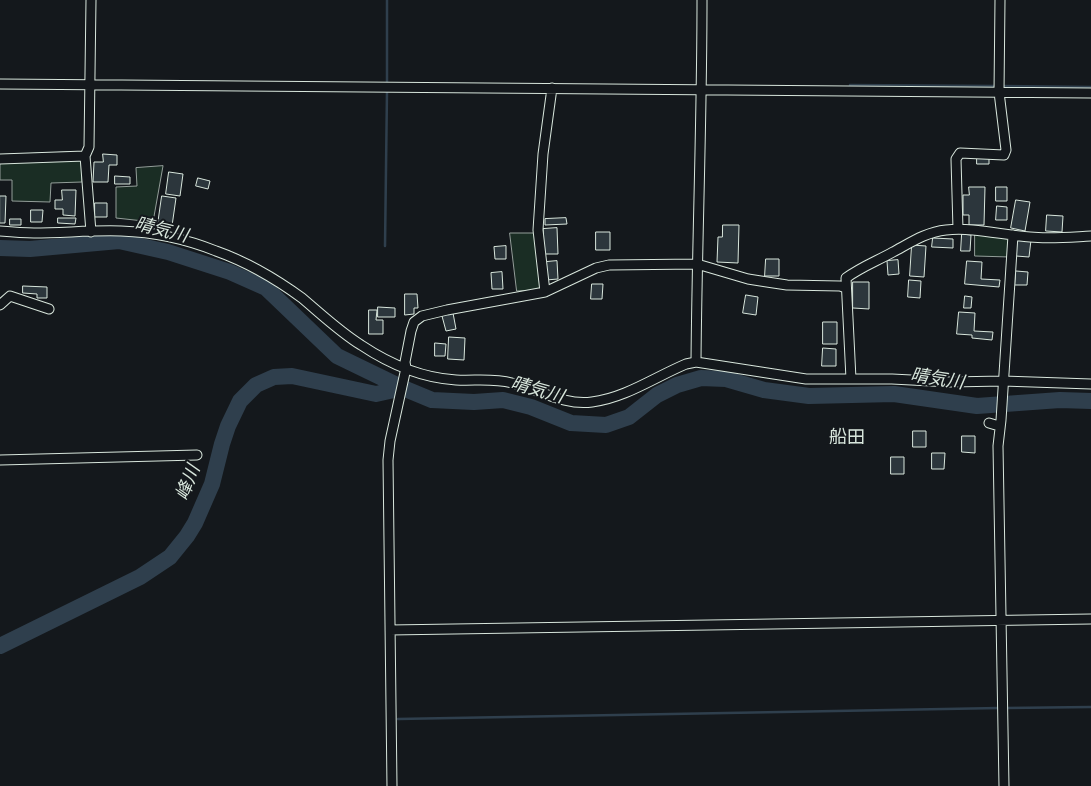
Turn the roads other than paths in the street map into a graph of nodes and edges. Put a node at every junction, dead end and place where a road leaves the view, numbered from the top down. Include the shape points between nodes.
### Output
1 (91, 0) edge
2 (702, 0) edge
3 (1000, 0) edge
4 (91, 83) junction
5 (0, 84) edge
6 (552, 88) junction
7 (702, 90) junction
8 (999, 92) junction
9 (1091, 93) edge
10 (85, 156) junction
11 (0, 159) edge
12 (958, 229) junction
13 (0, 231) edge
14 (91, 232) junction
15 (1012, 235) junction
16 (1091, 236) edge
17 (697, 264) junction
18 (846, 288) junction
19 (545, 292) junction
20 (0, 305) edge
21 (49, 309) dead end
22 (696, 362) junction
23 (405, 371) junction
24 (851, 379) junction
25 (1003, 381) junction
26 (1091, 384) edge
27 (989, 422) dead end
28 (1000, 423) junction
29 (197, 456) dead end
30 (0, 460) edge
31 (1091, 619) edge
32 (1001, 620) junction
33 (390, 630) junction
34 (392, 786) edge
35 (1004, 786) edge

1 - 4 street
2 - 7 street
3 - 8 street
4 - 5 street
4 - 6 street
4 - 10 street via 89,147
6 - 7 street
6 - 19 street via 538,230
7 - 8 street
7 - 17 street
8 - 9 street
8 - 12 street via 1006,150 1004,154 960,154 956,159
10 - 11 street
10 - 14 street
12 - 15 street
12 - 18 street via 929,234 860,268 846,278
13 - 14 street
14 - 23 street via 146,233 218,251 276,280 359,344
15 - 16 street via 1050,238
15 - 25 street
17 - 18 street via 748,279
17 - 19 street via 609,265
17 - 22 street
18 - 24 street
19 - 23 street via 422,316 414,322 411,331
20 - 21 street via 10,296
22 - 23 street via 620,395 589,402 557,398 499,380 455,380
22 - 24 street via 806,380
23 - 33 street via 388,460
24 - 25 street
25 - 26 street
25 - 28 street
27 - 28 street
28 - 32 street
29 - 30 street
31 - 32 street
32 - 33 street
32 - 35 street
33 - 34 street

